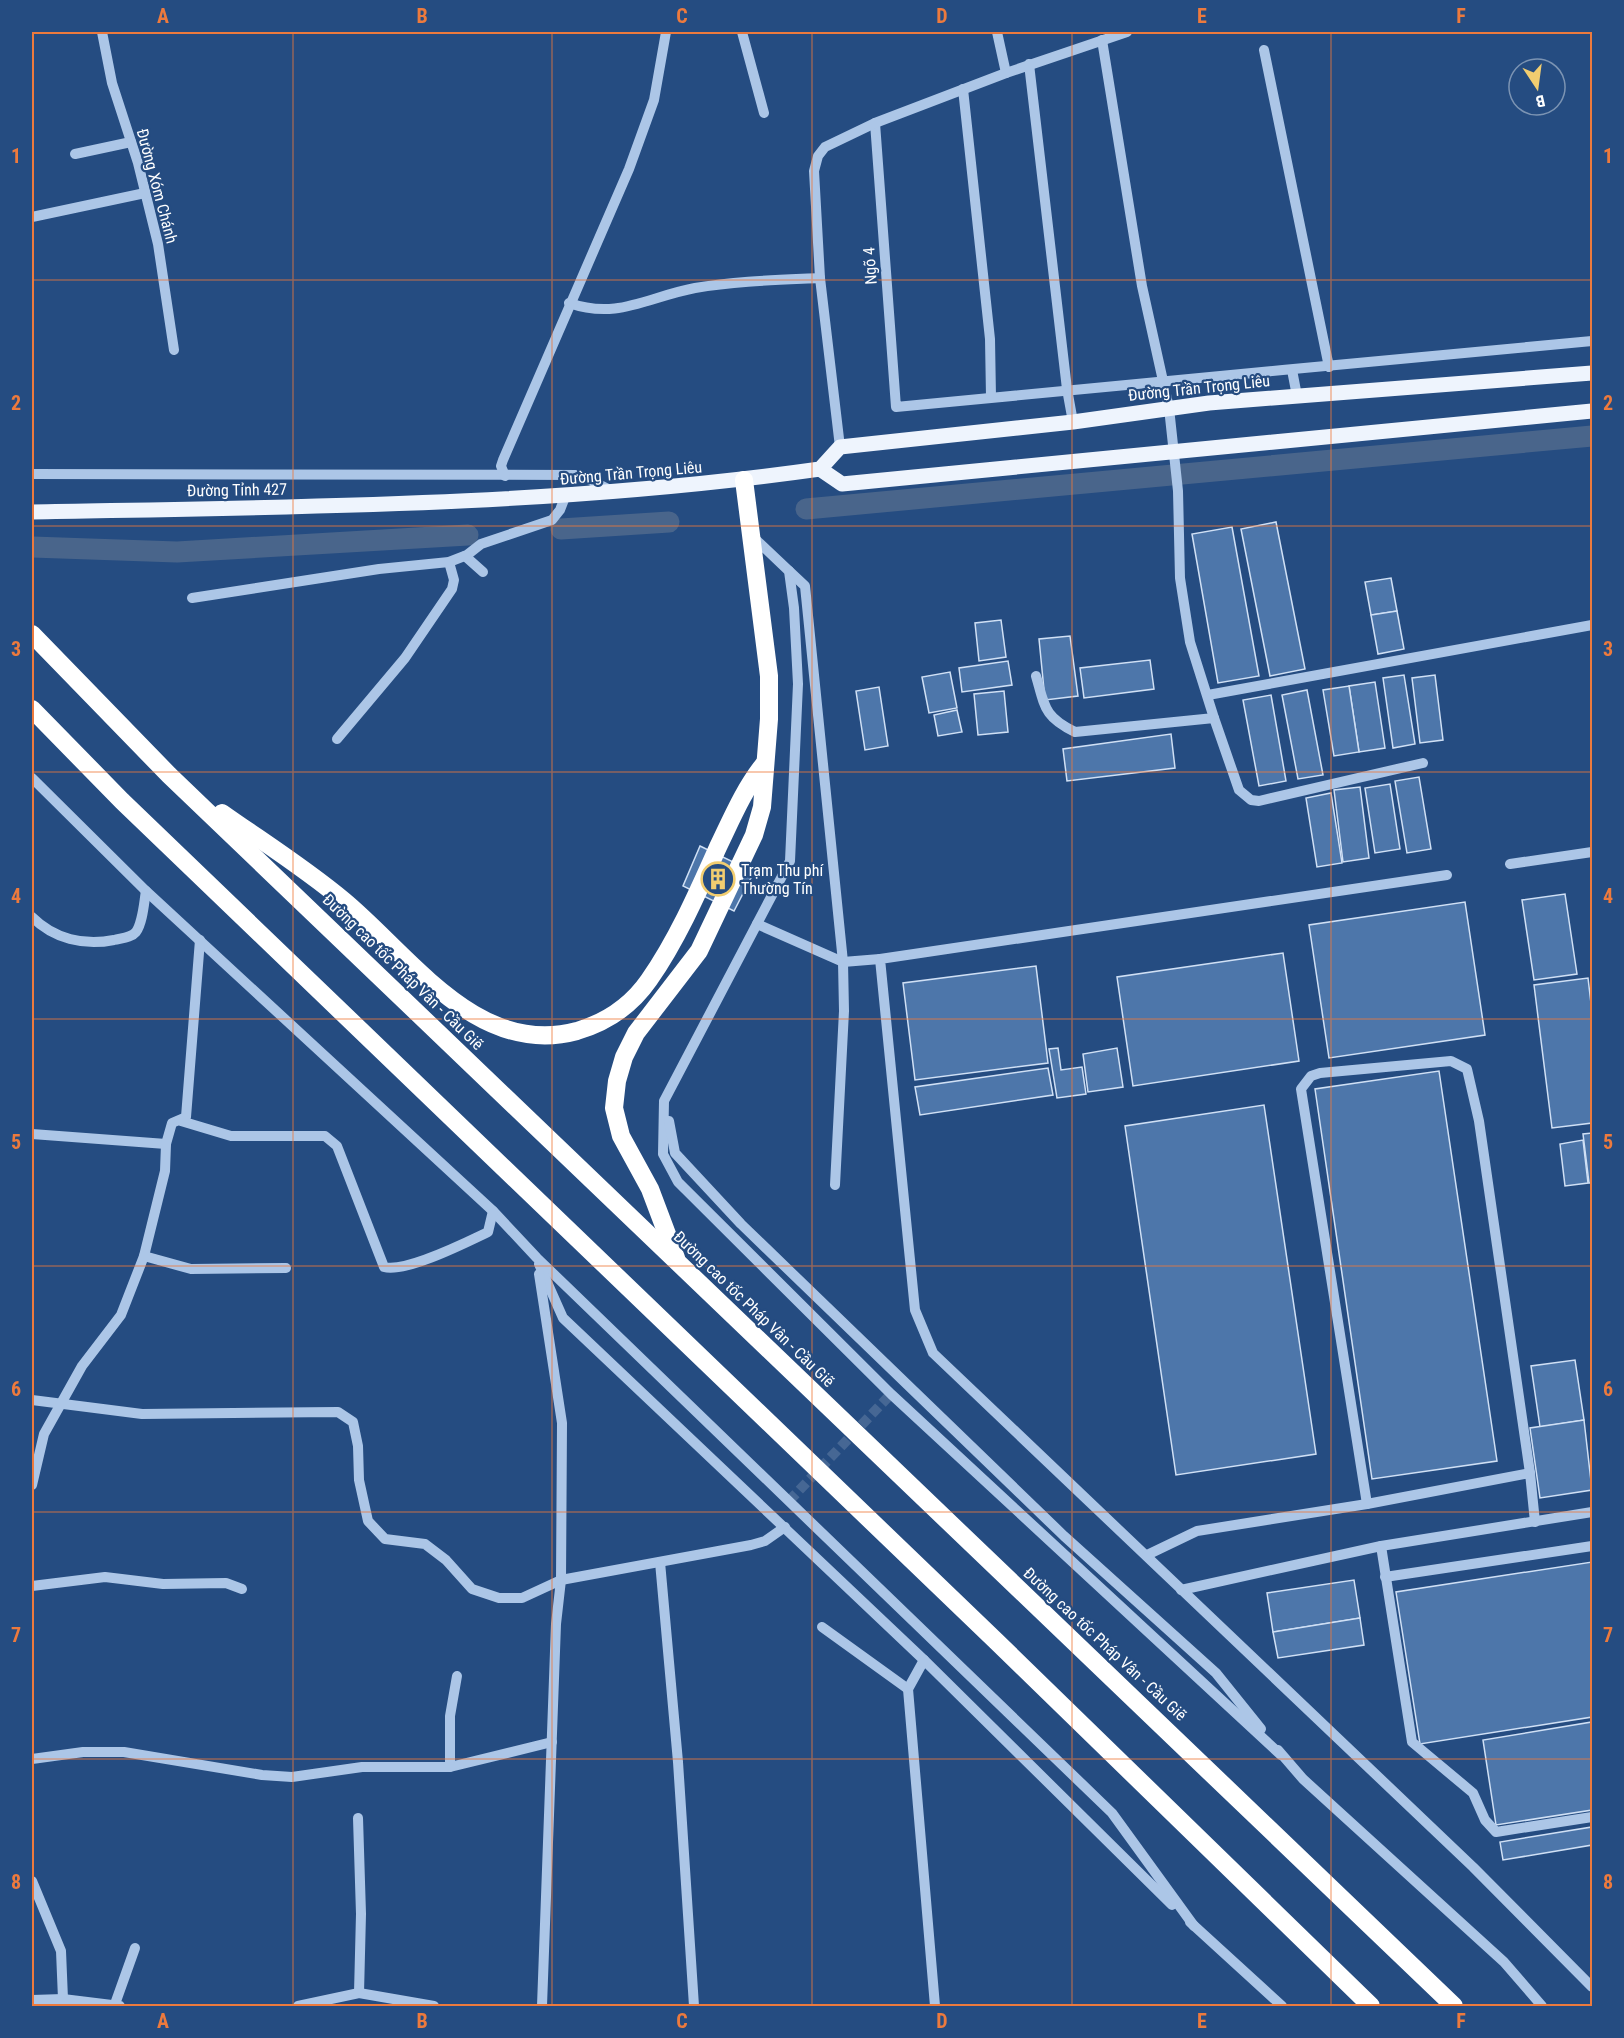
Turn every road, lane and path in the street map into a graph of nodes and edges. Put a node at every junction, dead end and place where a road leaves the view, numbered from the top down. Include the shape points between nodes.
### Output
1 (102, 32) edge
2 (666, 32) edge
3 (742, 32) edge
4 (997, 32) edge
5 (1127, 32) edge
6 (1102, 40) junction
7 (1263, 50) dead end
8 (1029, 64) junction
9 (1006, 72) junction
10 (963, 89) junction
11 (764, 113) dead end
12 (875, 123) junction
13 (131, 142) junction
14 (75, 154) dead end
15 (145, 193) junction
16 (32, 217) edge
17 (820, 278) junction
18 (569, 303) junction
19 (1593, 341) edge
20 (174, 350) dead end
21 (1329, 367) junction
22 (1292, 370) junction
23 (1593, 373) edge
24 (1165, 379) junction
25 (1067, 389) junction
26 (1297, 396) junction
27 (991, 397) junction
28 (1169, 408) junction
29 (1593, 411) edge
30 (1073, 422) junction
31 (840, 447) junction
32 (1174, 452) junction
33 (820, 469) junction
34 (32, 474) edge
35 (505, 476) junction
36 (744, 480) junction
37 (614, 493) junction
38 (565, 497) junction
39 (444, 503) joint
40 (32, 512) edge
41 (750, 534) junction
42 (466, 556) junction
43 (449, 562) junction
44 (789, 571) junction
45 (483, 572) dead end
46 (192, 598) dead end
47 (1593, 625) edge
48 (32, 634) edge
49 (1036, 676) dead end
50 (1208, 695) junction
51 (32, 709) edge
52 (1214, 718) junction
53 (337, 739) dead end
54 (1423, 763) dead end
55 (764, 764) junction
56 (169, 775) junction
57 (32, 778) edge
58 (1593, 852) edge
59 (1510, 864) dead end
60 (1447, 876) dead end
61 (146, 891) junction
62 (32, 917) edge
63 (757, 924) junction
64 (200, 940) junction
65 (880, 959) junction
66 (843, 962) junction
67 (664, 1101) junction
68 (181, 1121) junction
69 (32, 1134) edge
70 (165, 1144) junction
71 (835, 1185) dead end
72 (493, 1211) junction
73 (144, 1256) junction
74 (537, 1258) junction
75 (678, 1263) junction
76 (286, 1268) dead end
77 (32, 1400) edge
78 (62, 1403) junction
79 (1530, 1473) junction
80 (32, 1485) edge
81 (1367, 1504) junction
82 (1593, 1512) edge
83 (1535, 1521) junction
84 (785, 1527) junction
85 (1381, 1546) junction
86 (1593, 1546) edge
87 (1147, 1555) junction
88 (660, 1562) junction
89 (1385, 1577) junction
90 (561, 1580) junction
91 (32, 1586) edge
92 (243, 1589) dead end
93 (1181, 1590) junction
94 (822, 1627) dead end
95 (924, 1660) junction
96 (458, 1676) dead end
97 (908, 1689) junction
98 (552, 1742) junction
99 (1281, 1755) junction
100 (32, 1759) edge
101 (450, 1767) junction
102 (1593, 1817) edge
103 (358, 1818) dead end
104 (32, 1881) edge
105 (1194, 1926) junction
106 (135, 1948) dead end
107 (1593, 1987) edge
108 (359, 1993) junction
109 (32, 2000) edge
110 (65, 2003) edge
111 (118, 2005) edge
112 (298, 2007) edge
113 (434, 2007) edge
114 (542, 2007) edge
115 (694, 2007) edge
116 (935, 2007) edge
117 (1282, 2007) edge
118 (1371, 2007) edge
119 (1454, 2007) edge
120 (1542, 2007) edge

1 - 13 street, Đường Xóm Chánh via 112,83
2 - 18 street via 654,100 629,169
3 - 11 street
4 - 9 street
5 - 6 street
6 - 8 street
6 - 24 street via 1142,286
7 - 21 street
8 - 9 street
8 - 25 street
9 - 10 street
10 - 12 street
10 - 27 street via 990,339
12 - 17 street via 825,147 818,156 814,171
12 - 27 street, Ngõ 4 via 896,407
13 - 14 street
13 - 15 street, Đường Xóm Chánh
15 - 16 street
15 - 20 street, Đường Xóm Chánh via 158,244
17 - 18 street via 697,288 617,310
17 - 31 street
18 - 35 street via 503,460
19 - 21 street
21 - 22 street
22 - 24 street
22 - 26 street
23 - 26 main road, Đường Trần Trọng Liêu
24 - 25 street
24 - 28 street
25 - 27 street
25 - 30 street
26 - 28 main road, Đường Trần Trọng Liêu
28 - 30 main road, Đường Trần Trọng Liêu
28 - 32 street
29 - 32 main road
30 - 31 main road, Đường Trần Trọng Liêu
31 - 33 main road
32 - 33 main road via 842,484
32 - 50 street via 1180,578 1190,642
33 - 36 main road, Đường Trần Trọng Liêu
34 - 35 street
35 - 37 street via 580,475
36 - 37 main road, Đường Trần Trọng Liêu
36 - 41 highway
37 - 38 main road, Đường Trần Trọng Liêu
38 - 39 main road, Đường Trần Trọng Liêu
38 - 42 street via 552,520 481,544
39 - 40 main road, Đường Tỉnh 427
41 - 44 street
41 - 55 highway via 769,676
42 - 43 street
42 - 45 street
43 - 46 street
43 - 53 street via 452,590 405,658
44 - 63 street via 798,684 790,861
44 - 66 street via 805,586
47 - 50 street
48 - 56 highway, Đường cao tốc Pháp Vân - Cầu Giẽ
49 - 52 street via 1055,723 1075,732
50 - 52 street
51 - 118 highway via 122,801
52 - 54 street via 1239,790 1251,800
55 - 56 highway via 749,783 702,883 649,981 624,1010 596,1026 564,1034 534,1035 492,1025 459,1003 419,973 344,900
55 - 75 highway via 762,807 754,835 699,951 636,1033 617,1081 614,1108 621,1136 650,1189
56 - 75 highway, Đường cao tốc Pháp Vân - Cầu Giẽ
57 - 61 street
58 - 59 street
60 - 65 street
61 - 62 street via 138,929 132,936 97,944 68,940
61 - 64 street
63 - 66 street
63 - 67 street
64 - 68 street via 186,1117
64 - 72 street
65 - 66 street
65 - 87 street via 915,1310 933,1353
66 - 71 street
67 - 99 street via 675,1153 741,1224 1064,1536 1216,1673
67 - 99 street via 663,1154 678,1182 891,1394
68 - 70 street via 172,1124
68 - 72 street via 231,1136 326,1136 337,1146 384,1267 449,1251 488,1232
69 - 70 street
70 - 73 street via 165,1171
72 - 74 street
73 - 76 street via 191,1269
73 - 78 street via 121,1315 82,1366
74 - 84 street via 563,1318
74 - 90 street via 562,1423
74 - 105 street via 1112,1813
75 - 119 highway, Đường cao tốc Pháp Vân - Cầu Giẽ
77 - 78 street
78 - 80 street via 44,1434
78 - 90 street via 142,1414 338,1412 353,1422 368,1521 385,1539 425,1544 472,1589 499,1599 522,1598
79 - 81 street
79 - 81 street via 1479,1121 1467,1069 1451,1061 1320,1073 1311,1076 1301,1089
79 - 83 street
81 - 87 street via 1197,1531
82 - 83 street
83 - 85 street
84 - 88 street via 765,1541 751,1545
84 - 95 street
85 - 89 street
85 - 93 street
86 - 89 street
87 - 93 street
88 - 90 street
88 - 115 street
89 - 102 street via 1412,1742 1473,1793 1485,1820 1496,1832
90 - 98 street
91 - 92 street via 105,1576 163,1584 226,1583
93 - 107 street via 1473,1867
94 - 97 street
95 - 97 street
95 - 105 street
96 - 101 street via 450,1716
97 - 116 street
98 - 101 street
98 - 114 street
99 - 120 street via 1504,1962
100 - 101 street via 83,1752 124,1752 292,1777 362,1767
103 - 108 street
104 - 110 street via 61,1951
105 - 117 street
106 - 111 street
108 - 112 street
108 - 113 street
109 - 110 street
110 - 111 street

